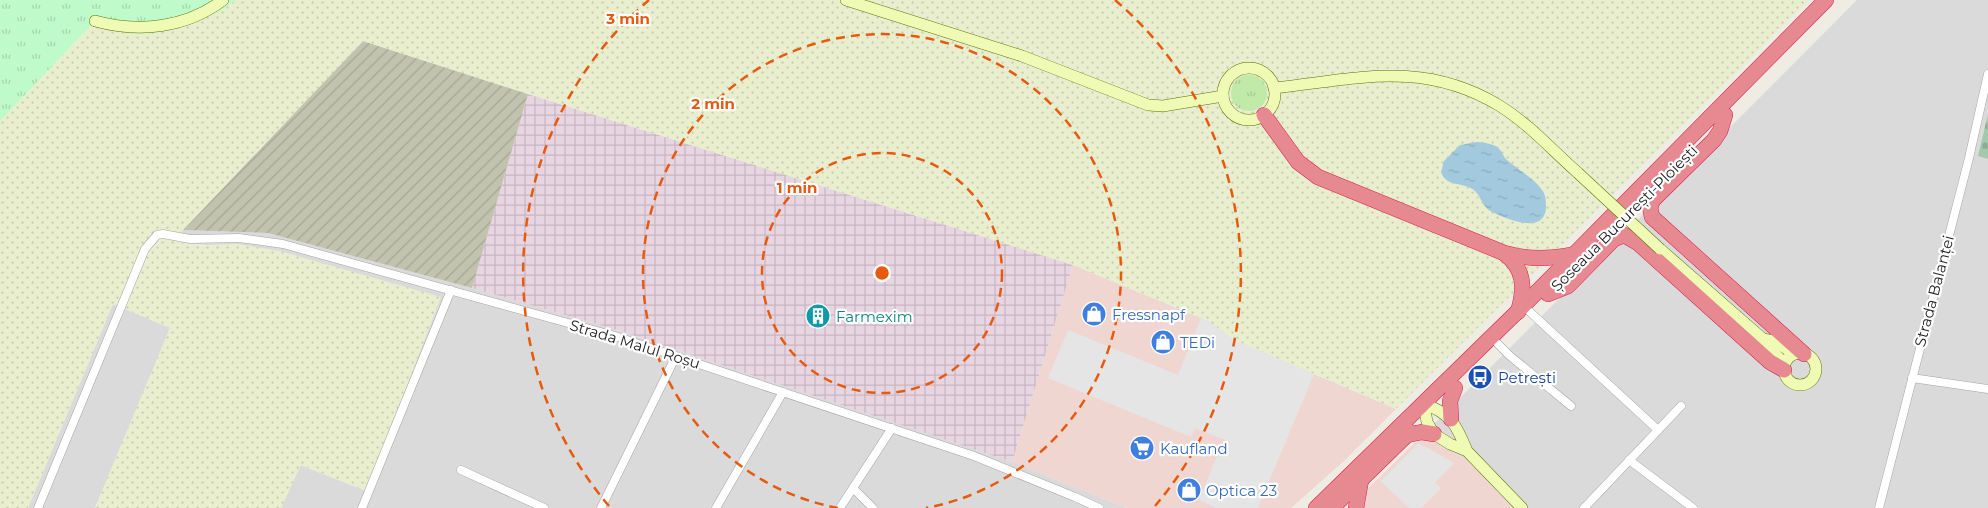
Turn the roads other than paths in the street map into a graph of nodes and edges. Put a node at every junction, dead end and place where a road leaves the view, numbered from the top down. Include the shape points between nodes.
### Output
1 (223, 0) edge
2 (846, 0) edge
3 (1826, 0) edge
4 (1840, 0) edge
5 (95, 21) dead end
6 (1988, 74) edge
7 (1274, 88) junction
8 (1224, 96) junction
9 (1264, 115) junction
10 (1725, 116) junction
11 (1504, 253) junction
12 (1575, 254) junction
13 (451, 290) junction
14 (1548, 294) junction
15 (1524, 312) junction
16 (1763, 339) junction
17 (1498, 344) junction
18 (1799, 354) junction
19 (676, 356) junction
20 (1785, 366) junction
21 (1912, 378) junction
22 (1455, 388) junction
23 (1988, 389) edge
24 (783, 392) junction
25 (1572, 406) dead end
26 (1681, 406) dead end
27 (1428, 409) junction
28 (1451, 419) junction
29 (892, 428) junction
30 (1658, 430) junction
31 (1403, 431) junction
32 (1434, 434) junction
33 (1467, 452) junction
34 (1629, 460) junction
35 (461, 470) dead end
36 (1361, 480) junction
37 (853, 488) junction
38 (38, 508) edge
39 (362, 508) edge
40 (544, 508) edge
41 (601, 508) edge
42 (716, 508) edge
43 (840, 508) edge
44 (873, 508) edge
45 (1098, 508) edge
46 (1316, 508) edge
47 (1332, 508) edge
48 (1356, 508) edge
49 (1522, 508) edge
50 (1584, 508) edge
51 (1693, 508) edge
52 (1879, 508) edge

1 - 5 street via 197,16 158,26 130,28
2 - 8 street via 1022,56 1148,105 1171,105
3 - 12 highway, Șoseaua București-Ploiești
4 - 10 highway, Șoseaua București-Ploiești
6 - 21 street, Strada Balanței
7 - 8 street via 1272,81 1260,70 1245,68 1228,79
7 - 9 street via 1273,103
7 - 16 street, bridge via 1392,75 1438,80 1501,107
8 - 9 street via 1228,109 1240,118
9 - 11 highway via 1298,162 1310,173
10 - 14 highway, Șoseaua București-Ploiești
10 - 18 highway via 1714,140 1657,195 1650,212 1662,228
11 - 12 highway via 1535,259
11 - 15 highway via 1516,265 1521,276
12 - 15 highway, Șoseaua București-Ploiești
13 - 19 street, Strada Malul Roșu
13 - 38 street, Strada Malul Roșu via 268,241 157,235 145,249
13 - 39 street
14 - 15 highway, Șoseaua București-Ploiești
14 - 20 highway via 1568,286 1614,239 1624,235 1638,243 1770,362
15 - 17 highway, Șoseaua București-Ploiești
15 - 27 highway, Șoseaua București-Ploiești
15 - 30 street
16 - 18 street
16 - 20 street
17 - 22 highway, Șoseaua București-Ploiești
17 - 25 street
18 - 20 street
18 - 20 street via 1812,359 1815,364 1815,374 1808,382 1793,383 1786,377
19 - 24 street, Strada Malul Roșu
19 - 41 street
21 - 23 street
21 - 52 street, Strada Balanței
22 - 27 highway, Șoseaua București-Ploiești
22 - 28 highway via 1450,401
24 - 29 street, Strada Malul Roșu
24 - 42 street
26 - 30 street
27 - 28 street via 1443,412
27 - 31 highway, Șoseaua București-Ploiești
27 - 32 street via 1428,426
28 - 33 street
29 - 37 street
29 - 45 street, Strada Malul Roșu via 974,456
30 - 34 street
31 - 32 highway
31 - 36 highway
31 - 46 highway
32 - 33 street
33 - 49 street
34 - 50 street
34 - 51 street
35 - 40 street
36 - 47 highway
36 - 48 highway
37 - 43 street
37 - 44 street

